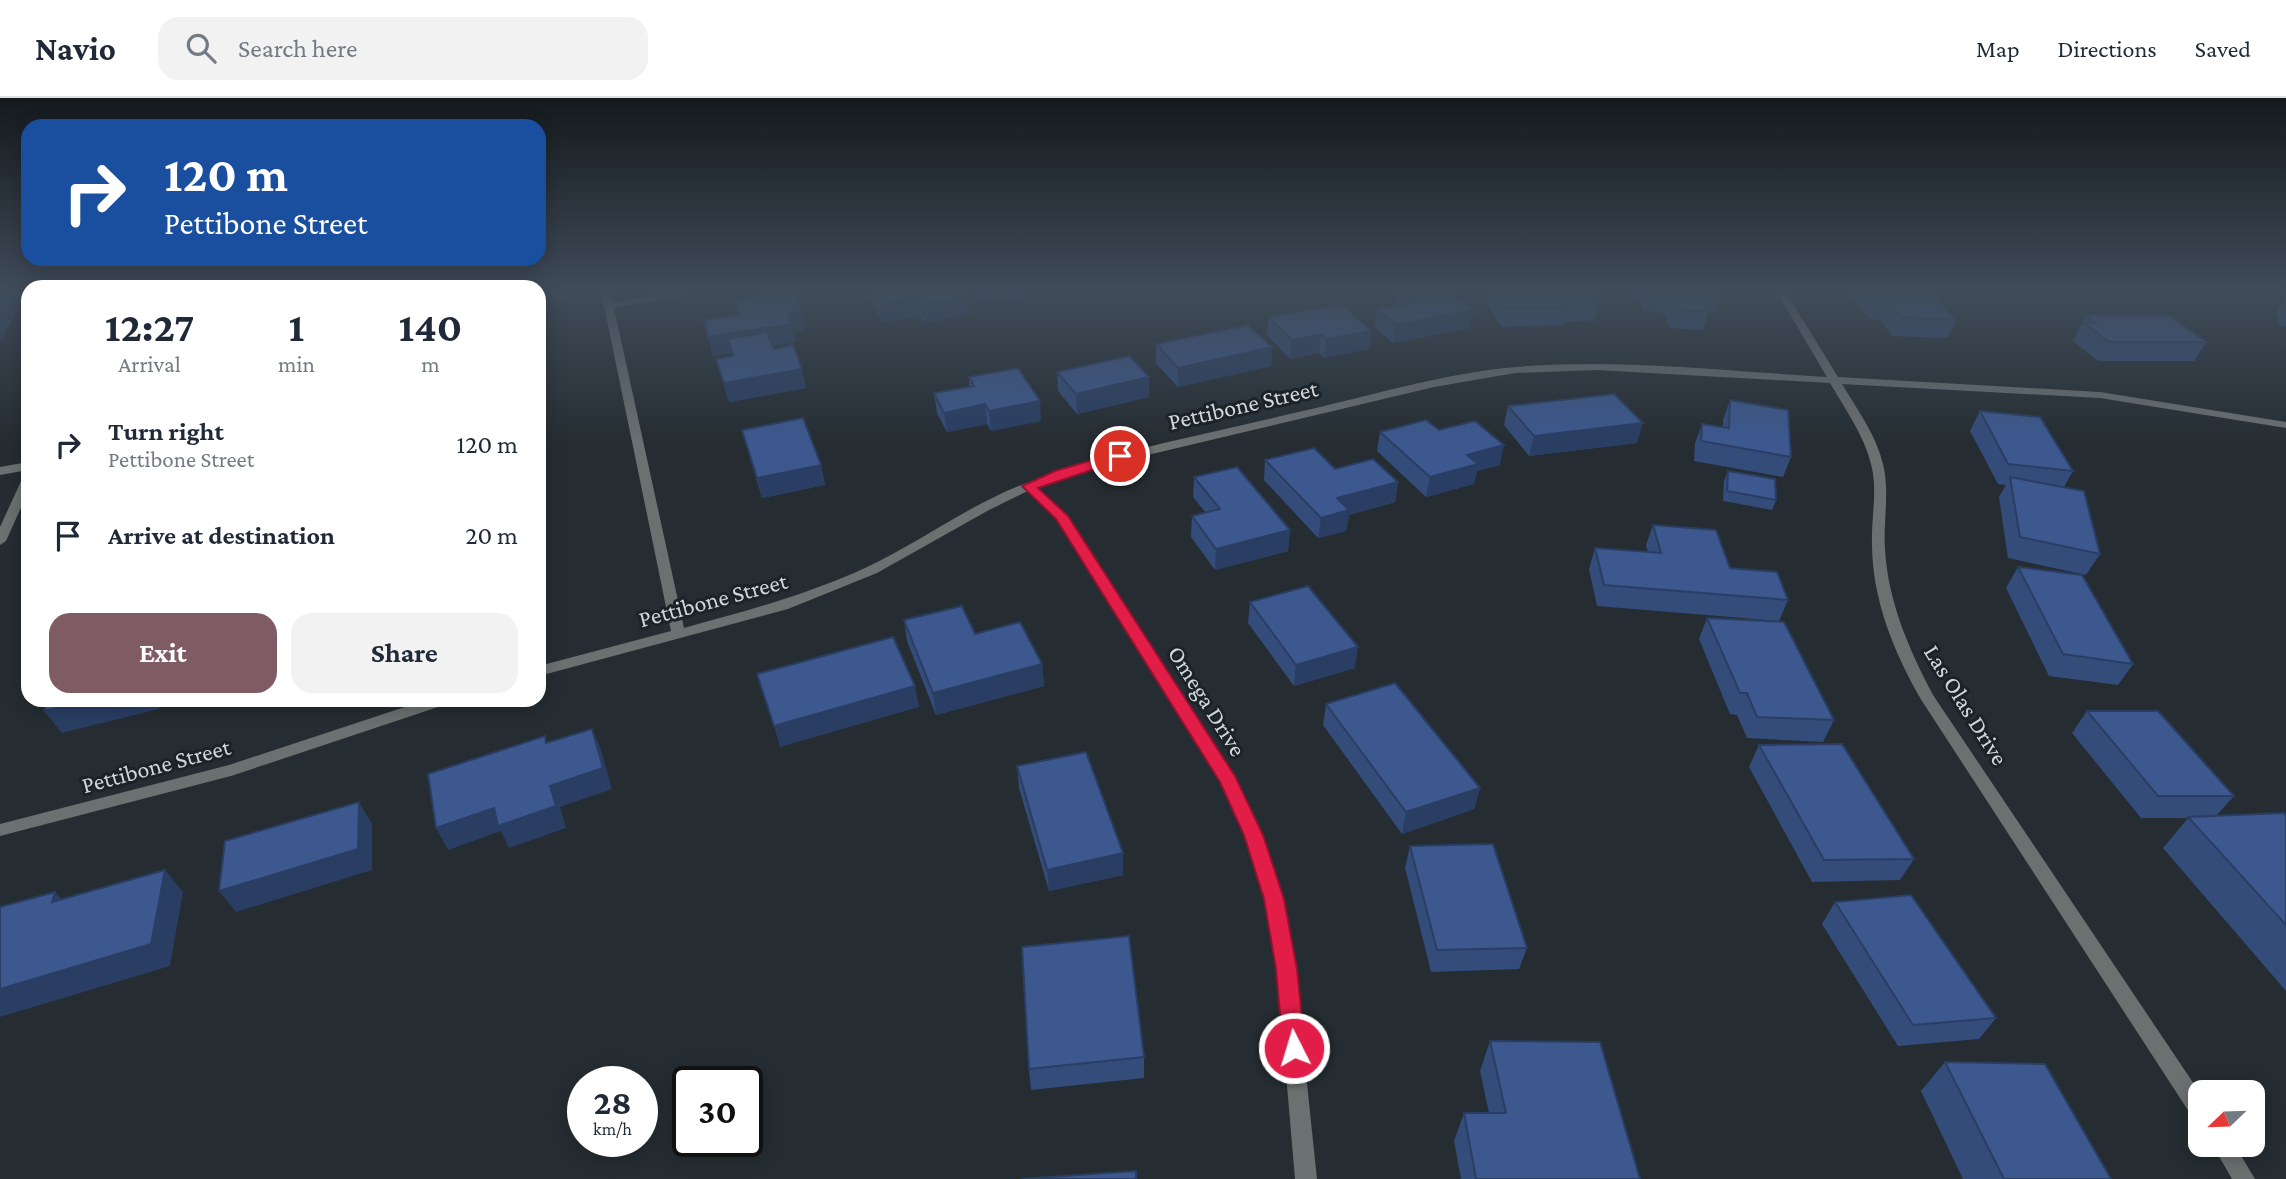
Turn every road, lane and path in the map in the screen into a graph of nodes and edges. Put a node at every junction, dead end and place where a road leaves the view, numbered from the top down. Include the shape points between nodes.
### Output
1 (617, 341) edge
2 (1810, 341) edge
3 (1834, 381) junction
4 (2286, 425) edge
5 (21, 467) edge
6 (0, 471) edge
7 (1029, 486) junction
8 (21, 494) edge
9 (0, 541) edge
10 (678, 633) junction
11 (546, 669) edge
12 (421, 707) edge
13 (0, 830) edge
14 (2188, 1093) edge
15 (2230, 1157) edge
16 (1306, 1179) edge
17 (2244, 1179) edge

1 - 10 street
2 - 3 street, Las Olas Drive
3 - 4 street, Pettibone Street via 2100,395
3 - 7 street, Pettibone Street via 1596,367 1515,370 1434,384 1120,456
3 - 14 street, Las Olas Drive via 1865,434 1882,485 1881,576 1886,609 1900,647 1927,697
5 - 6 street
7 - 10 street, Pettibone Street via 828,589 783,606
7 - 16 street, Omega Drive via 1061,516 1228,780 1254,835 1274,899 1286,969
8 - 9 street
10 - 11 street, Pettibone Street
12 - 13 street, Pettibone Street via 230,770
15 - 17 street

